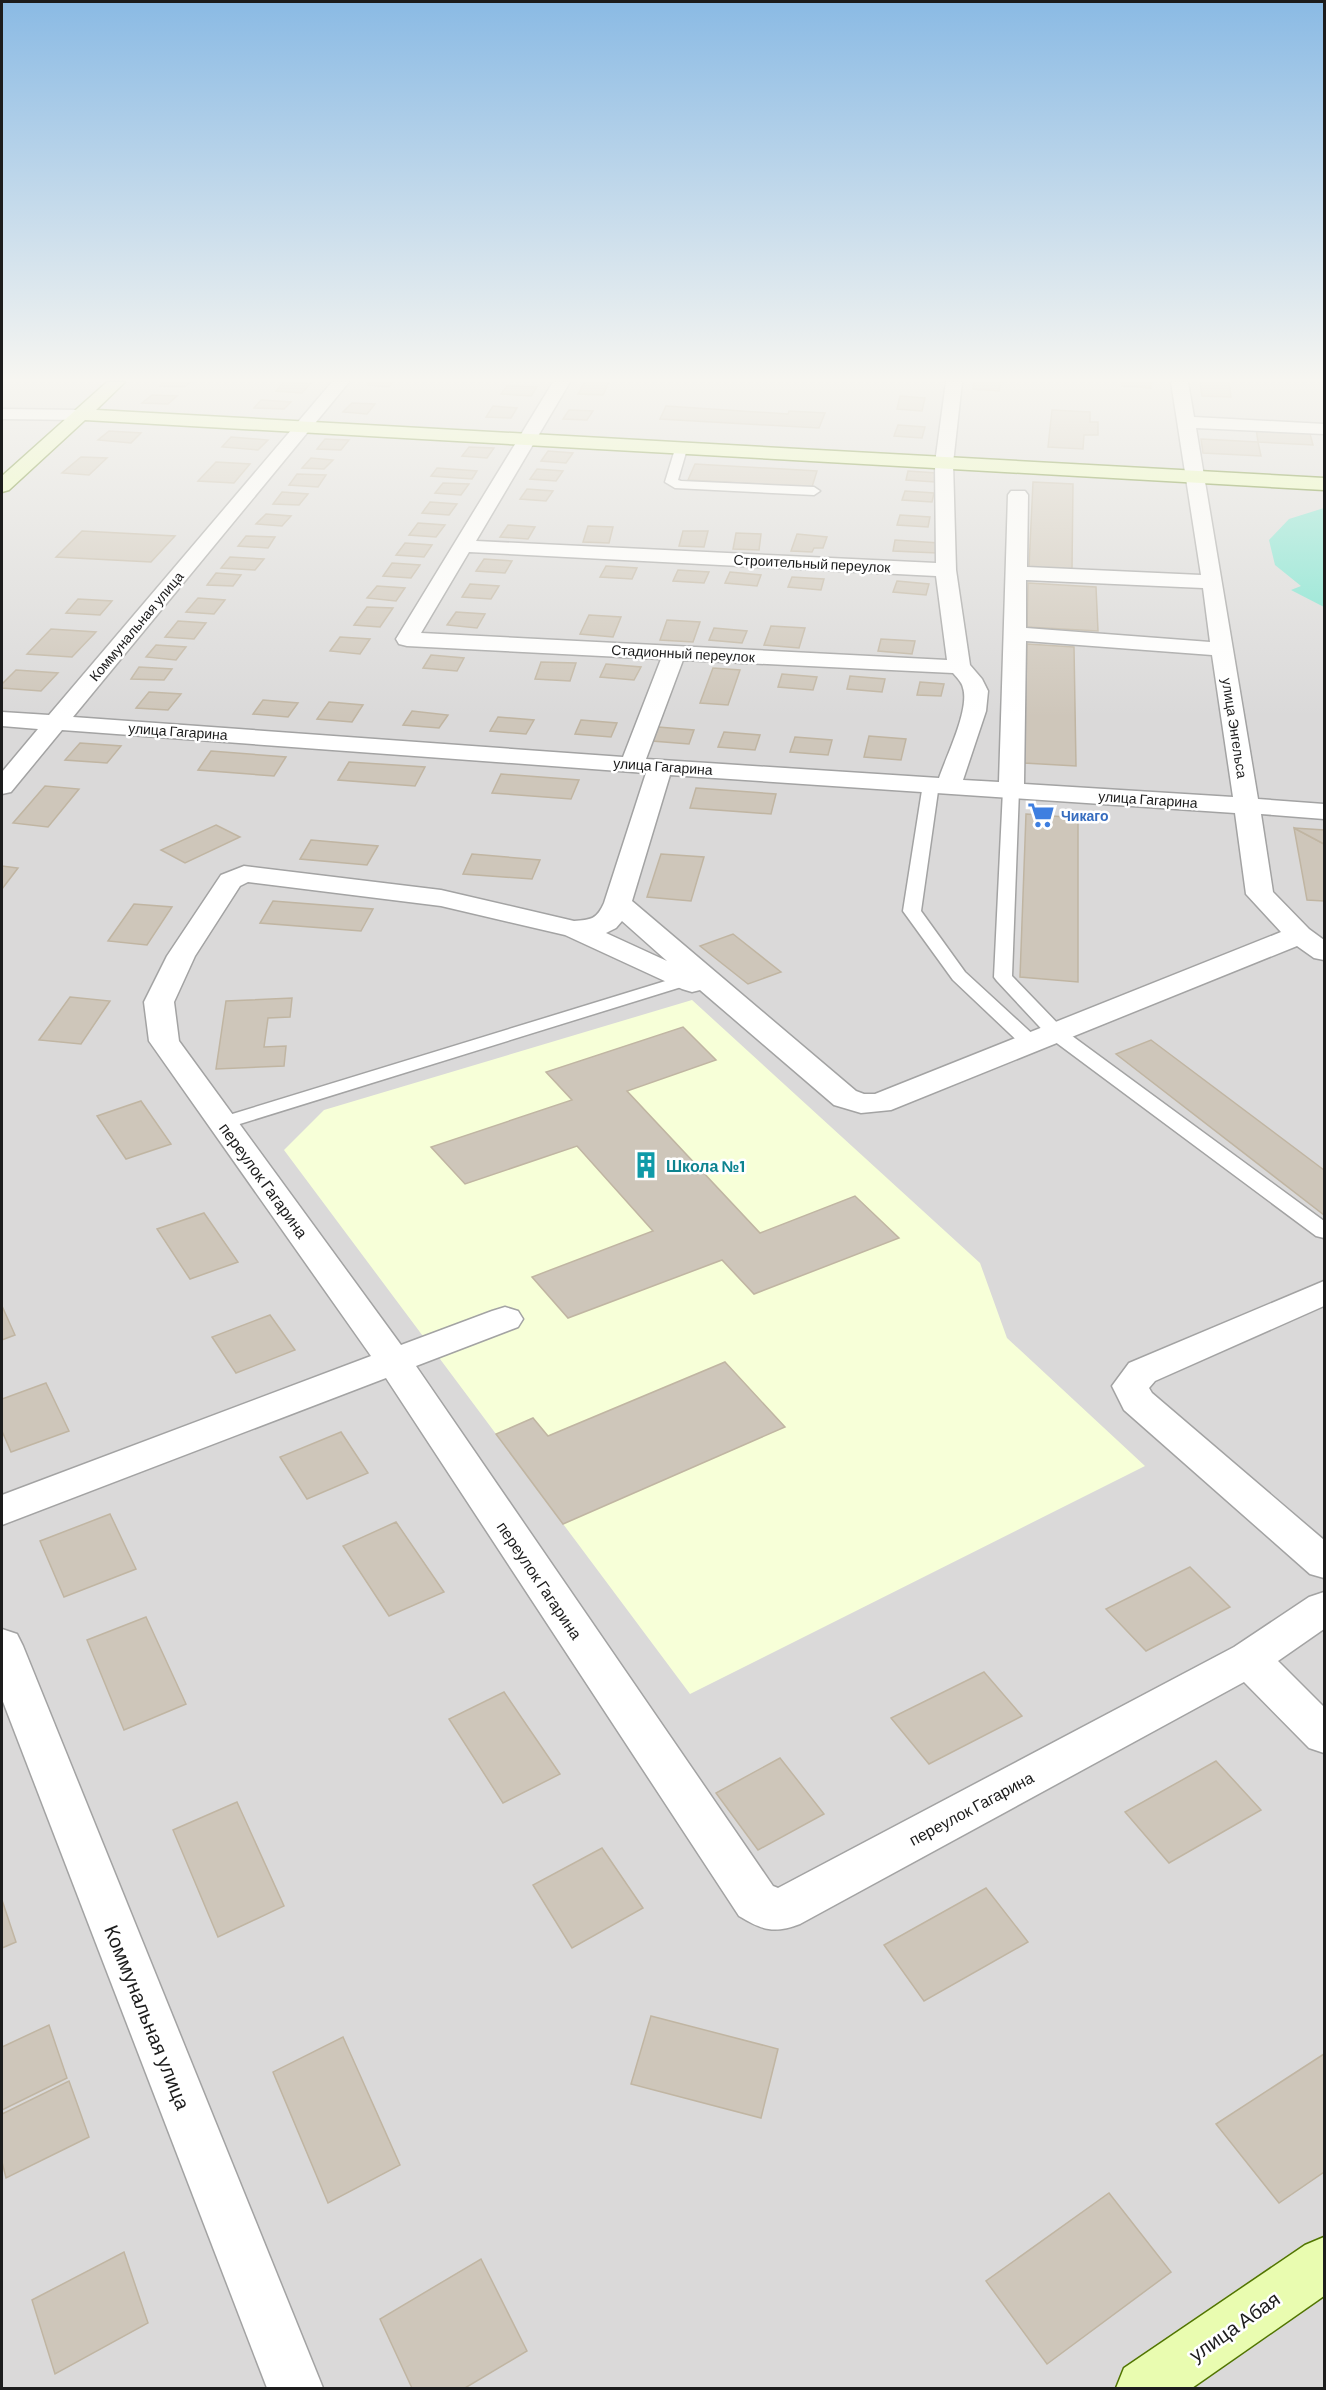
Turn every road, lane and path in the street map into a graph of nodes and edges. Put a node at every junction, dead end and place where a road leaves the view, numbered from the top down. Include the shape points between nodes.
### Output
1 (247, 494) edge
2 (493, 494) edge
3 (945, 494) edge
4 (1199, 494) edge
5 (1018, 495) dead end
6 (462, 546) junction
7 (946, 570) junction
8 (1016, 573) junction
9 (1212, 582) junction
10 (1014, 634) junction
11 (1222, 649) junction
12 (674, 653) junction
13 (959, 667) junction
14 (2, 718) edge
15 (56, 723) junction
16 (632, 764) junction
17 (660, 766) junction
18 (940, 784) junction
19 (2, 788) edge
20 (1011, 790) junction
21 (1247, 806) junction
22 (1324, 811) edge
23 (618, 903) junction
24 (574, 929) junction
25 (1299, 935) junction
26 (1324, 952) edge
27 (685, 980) junction
28 (726, 998) junction
29 (1044, 1039) junction
30 (223, 1123) junction
31 (1324, 1231) edge
32 (1324, 1293) edge
33 (506, 1319) dead end
34 (393, 1360) junction
35 (2, 1510) edge
36 (1324, 1563) edge
37 (1324, 1608) edge
38 (2, 1647) edge
39 (1249, 1659) junction
40 (1324, 1735) edge
41 (1324, 2264) edge
42 (295, 2388) edge
43 (1144, 2388) edge

1 - 15 street, Коммунальная улица
2 - 6 street
3 - 7 street
4 - 9 street, улица Энгельса
5 - 8 street
6 - 7 street, Строительный переулок
6 - 12 street, Стадионный переулок via 407,639
7 - 13 street
8 - 9 street
8 - 10 street
9 - 11 street, улица Энгельса
10 - 11 street
10 - 20 street
11 - 21 street, улица Энгельса
12 - 13 street, Стадионный переулок
12 - 16 street
13 - 18 street via 976,691 974,711
14 - 15 street, улица Гагарина
15 - 16 street, улица Гагарина
15 - 19 street, Коммунальная улица
16 - 17 street, улица Гагарина
17 - 18 street, улица Гагарина
17 - 23 street
18 - 20 street, улица Гагарина
18 - 29 lane via 912,911 959,976
20 - 21 street, улица Гагарина
20 - 29 lane via 1004,976
21 - 22 street, улица Гагарина
21 - 25 street, улица Энгельса via 1260,894
23 - 24 street via 612,920 605,925
23 - 28 street
24 - 27 street
24 - 30 street, переулок Гагарина via 441,898 235,876 181,956 159,1002 164,1041
25 - 26 street, улица Энгельса
25 - 29 street
27 - 28 street
27 - 30 lane
28 - 29 street via 845,1098 861,1104 880,1103
29 - 31 lane
30 - 34 street, переулок Гагарина
32 - 36 street via 1142,1372 1130,1386 1137,1401
33 - 34 street
34 - 35 street
34 - 39 street, переулок Гагарина via 749,1891 769,1909 783,1909
37 - 39 street, переулок Гагарина
38 - 42 street, Коммунальная улица
39 - 40 street
41 - 43 street, улица Абая

